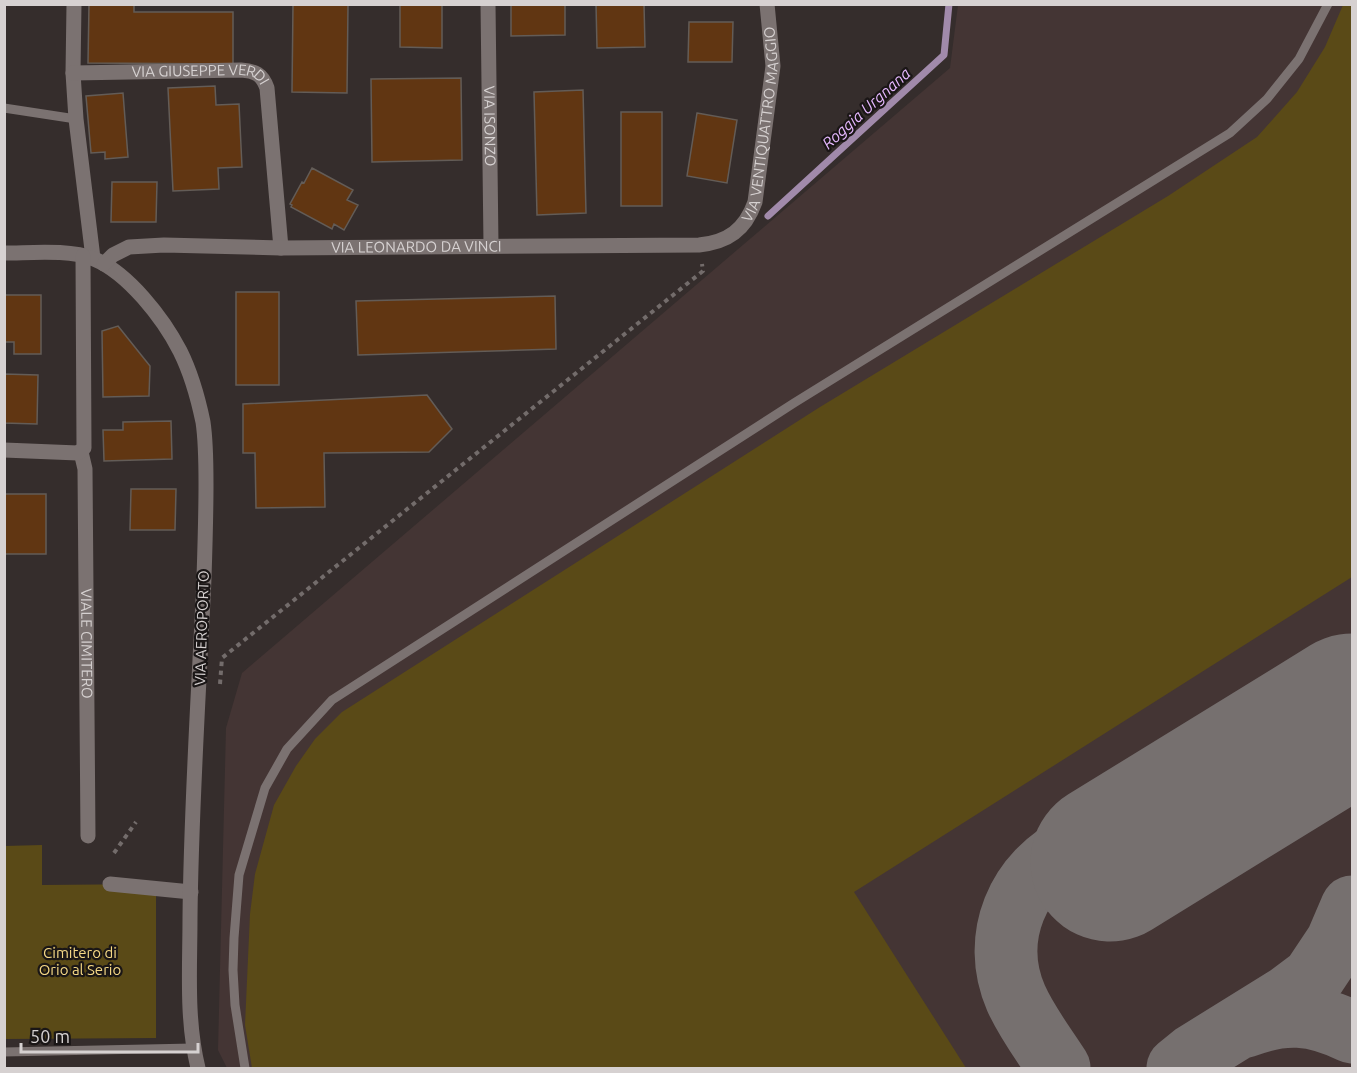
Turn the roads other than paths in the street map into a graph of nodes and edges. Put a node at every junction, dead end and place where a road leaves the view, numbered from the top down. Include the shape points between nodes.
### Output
1 (74, 4) edge
2 (488, 4) edge
3 (767, 4) edge
4 (1328, 4) edge
5 (73, 73) junction
6 (4, 108) edge
7 (75, 119) junction
8 (732, 235) joint
9 (491, 245) junction
10 (281, 248) junction
11 (4, 253) edge
12 (93, 260) junction
13 (4, 450) edge
14 (81, 452) junction
15 (88, 836) dead end
16 (110, 884) dead end
17 (190, 892) junction
18 (193, 1048) junction
19 (4, 1052) edge
20 (198, 1068) edge
21 (245, 1068) edge

1 - 5 street, VIALE CIMITERO
2 - 9 street, VIA ISONZO
3 - 8 street, VIA VENTIQUATTRO MAGGIO via 773,66 755,202 750,215
4 - 21 lane via 1299,59 1267,99 1230,133 794,404 332,700 287,749 265,788 239,875 233,970
5 - 7 street, VIALE CIMITERO
5 - 10 street, VIA GIUSEPPE VERDI via 250,70 261,76 267,88
6 - 7 lane
7 - 12 street, VIALE CIMITERO
8 - 9 street, VIA LEONARDO DA VINCI via 699,246
9 - 10 street, VIA LEONARDO DA VINCI
10 - 12 street, VIA LEONARDO DA VINCI via 144,246
11 - 12 street via 56,253
12 - 14 street, VIALE CIMITERO
12 - 17 street, VIA AEROPORTO via 122,277 143,298 180,350 203,425 206,537
13 - 14 street
14 - 15 street, VIALE CIMITERO via 85,469
16 - 17 street
17 - 18 street, VIA AEROPORTO
18 - 19 lane
18 - 20 street, VIA AEROPORTO

